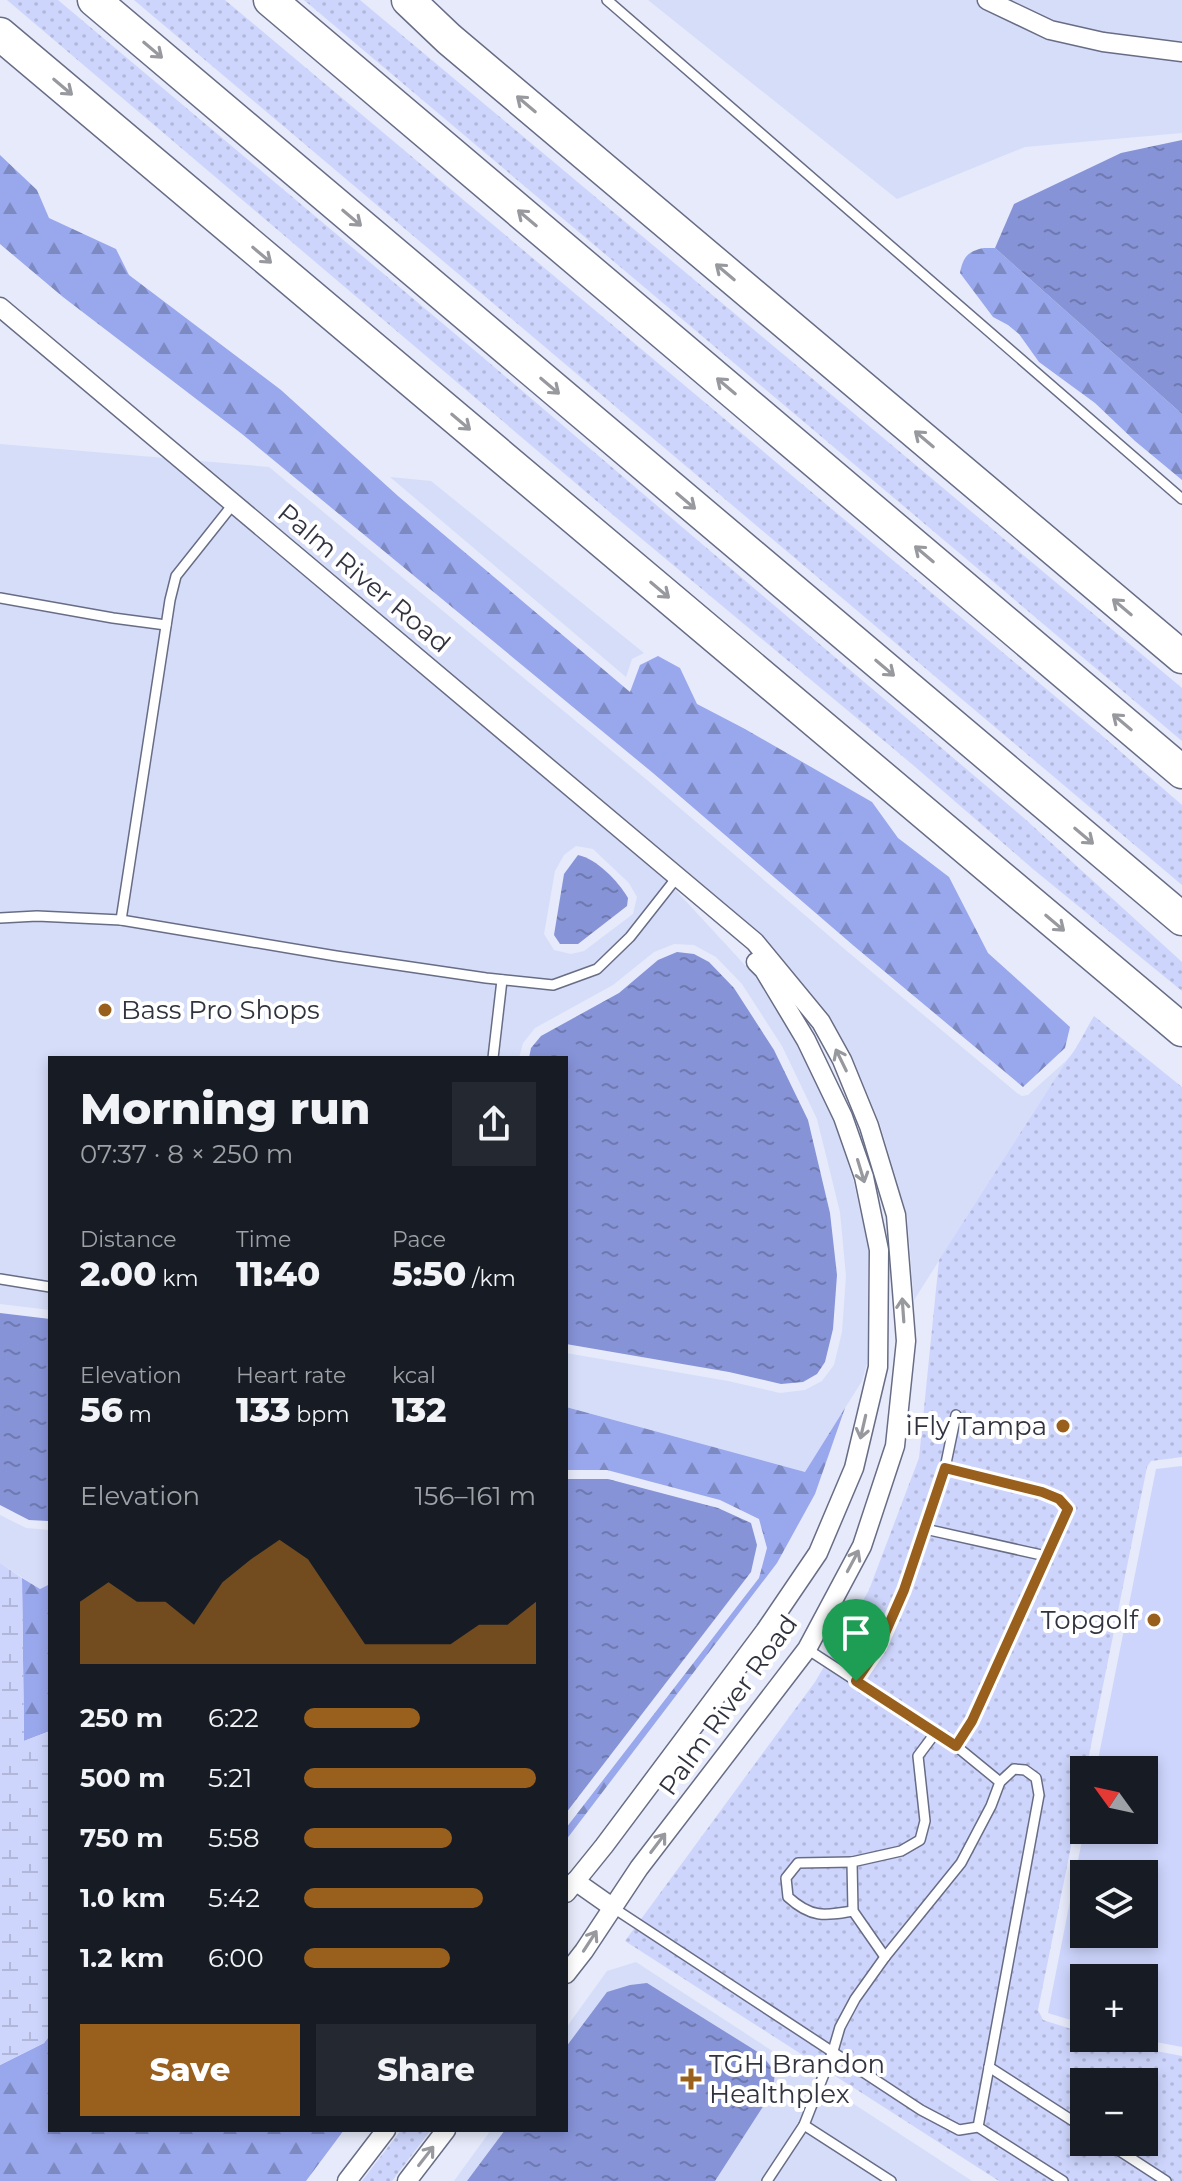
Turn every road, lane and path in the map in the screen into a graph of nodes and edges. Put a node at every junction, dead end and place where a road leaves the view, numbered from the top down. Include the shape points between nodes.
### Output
1 (94, 0) edge
2 (270, 0) edge
3 (398, 0) edge
4 (408, 0) edge
5 (607, 0) edge
6 (987, 0) edge
7 (0, 34) edge
8 (449, 39) junction
9 (1182, 52) edge
10 (0, 307) edge
11 (1182, 499) edge
12 (234, 503) junction
13 (0, 598) edge
14 (166, 625) junction
15 (1182, 657) edge
16 (1182, 772) edge
17 (678, 876) junction
18 (693, 891) junction
19 (0, 918) edge
20 (1182, 919) edge
21 (121, 920) junction
22 (502, 980) junction
23 (1182, 1030) edge
24 (493, 1056) edge
25 (0, 1279) edge
26 (48, 1287) edge
27 (956, 1415) dead end
28 (945, 1468) junction
29 (925, 1529) junction
30 (1046, 1556) junction
31 (807, 1649) junction
32 (856, 1681) junction
33 (936, 1732) junction
34 (956, 1746) junction
35 (1000, 1782) junction
36 (852, 1862) junction
37 (570, 1887) edge
38 (612, 1907) junction
39 (853, 1911) junction
40 (885, 1957) junction
41 (568, 1971) edge
42 (833, 2051) junction
43 (989, 2067) junction
44 (1070, 2119) edge
45 (804, 2125) junction
46 (978, 2127) junction
47 (384, 2132) edge
48 (444, 2132) edge
49 (1128, 2156) edge
50 (347, 2181) edge
51 (407, 2181) edge
52 (767, 2181) edge
53 (891, 2181) edge
54 (1063, 2181) edge
55 (1166, 2181) edge

1 -> 20 highway
16 -> 2 highway
3 - 8 highway
4 - 8 highway
5 - 11 lane
6 - 9 street via 1050,30
7 -> 23 highway
15 -> 8 highway
10 - 12 street, Palm River Road
12 - 14 lane via 176,576
12 - 17 street, Palm River Road
13 - 14 lane
14 - 21 lane
17 - 18 street, Palm River Road
17 - 22 lane via 597,969 553,985
31 -> 18 street, Palm River Road via 862,1546 895,1446 906,1341 896,1215 869,1126 821,1022 755,942
18 -> 37 street, Palm River Road via 764,970 843,1117 864,1177 879,1250 878,1367 854,1468 818,1553
19 - 21 lane
21 - 22 lane
22 - 24 lane
25 - 26 lane
27 - 28 lane
28 - 29 lane
28 - 30 lane via 1059,1499 1068,1509
29 - 30 lane
29 - 32 lane via 879,1647
30 - 34 lane
31 - 32 lane
38 -> 31 street, Palm River Road
32 - 33 lane
33 - 34 lane
33 - 36 lane via 918,1756 925,1821 920,1840 901,1851
34 - 35 lane
35 - 40 lane via 961,1863
35 - 43 lane via 1014,1769 1025,1770 1036,1778 1039,1795
36 - 39 lane
36 - 39 lane via 798,1863 786,1878 788,1897 800,1908 824,1916
37 - 38 street
41 -> 38 street, Palm River Road
38 - 42 lane
39 - 40 lane
40 - 42 lane via 847,2013
42 - 45 lane
42 - 46 lane via 959,2130
43 - 44 lane
43 - 46 lane
45 - 52 lane
45 - 53 lane
46 - 54 lane
47 - 50 street
51 -> 48 street
49 - 55 lane

